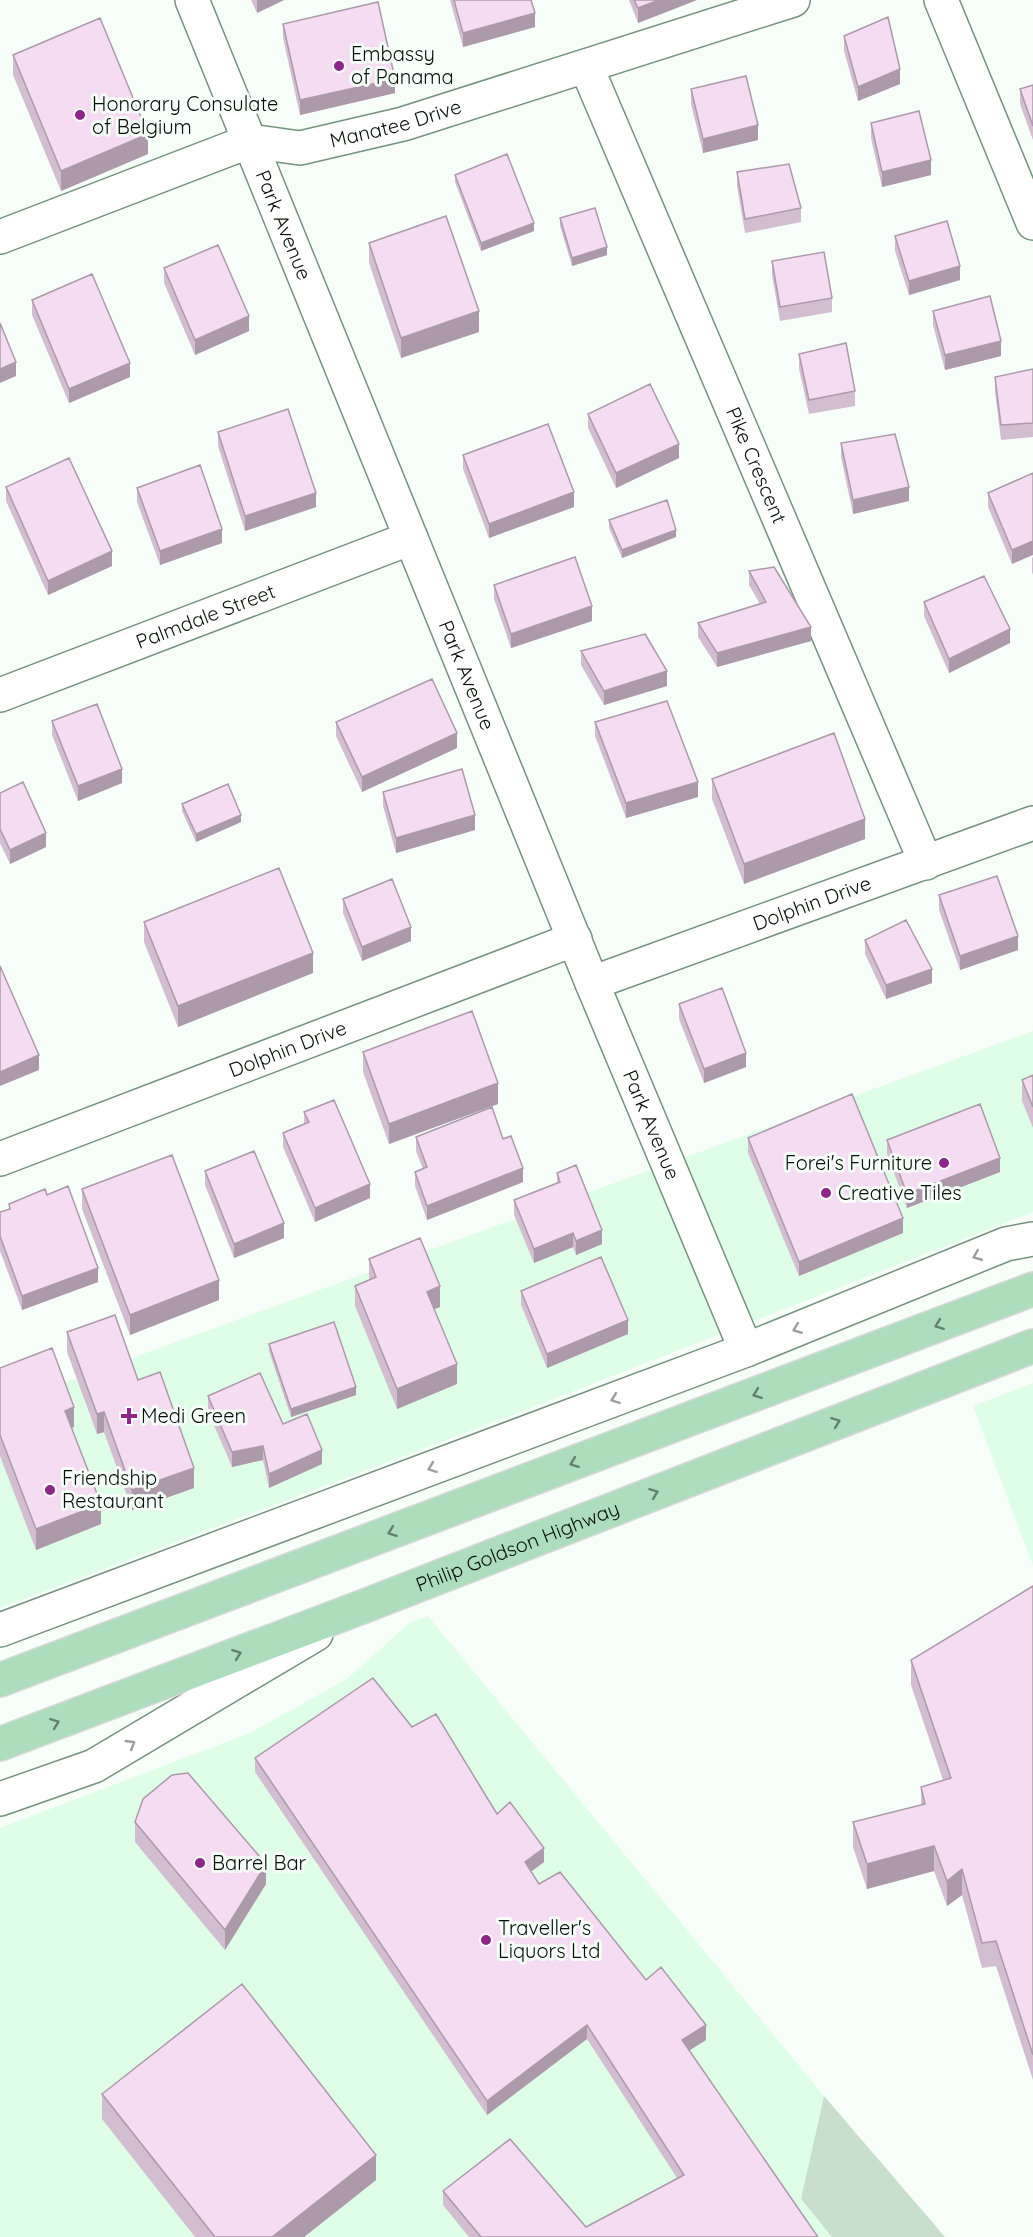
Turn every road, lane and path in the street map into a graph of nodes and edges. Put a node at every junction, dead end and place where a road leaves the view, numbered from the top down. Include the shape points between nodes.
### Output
1 (192, 0) edge
2 (793, 0) edge
3 (941, 0) edge
4 (586, 66) junction
5 (250, 141) junction
6 (1033, 223) edge
7 (0, 237) edge
8 (411, 538) junction
9 (0, 694) edge
10 (1033, 823) edge
11 (926, 863) junction
12 (574, 939) junction
13 (592, 983) junction
14 (0, 1159) edge
15 (1033, 1239) edge
16 (1033, 1289) edge
17 (1033, 1346) edge
18 (746, 1350) junction
19 (362, 1607) junction
20 (0, 1630) edge
21 (0, 1680) edge
22 (0, 1744) edge
23 (0, 1799) edge

1 - 5 street, Park Avenue
2 - 4 street, Manatee Drive
3 - 6 street
4 - 5 street, Manatee Drive via 403,124 300,148
4 - 11 street, Pike Crescent
5 - 7 street, Manatee Drive
5 - 8 street, Park Avenue
8 - 9 street, Palmdale Street
8 - 12 street, Park Avenue
10 - 11 street, Dolphin Drive
11 - 13 street, Dolphin Drive
12 - 13 street, Park Avenue
12 - 14 street, Dolphin Drive
13 - 18 street, Park Avenue
15 -> 18 street via 1006,1244
16 -> 21 main road
19 -> 17 main road, Philip Goldson Highway
18 -> 20 street
22 -> 19 main road, Philip Goldson Highway
23 -> 19 street via 94,1766

